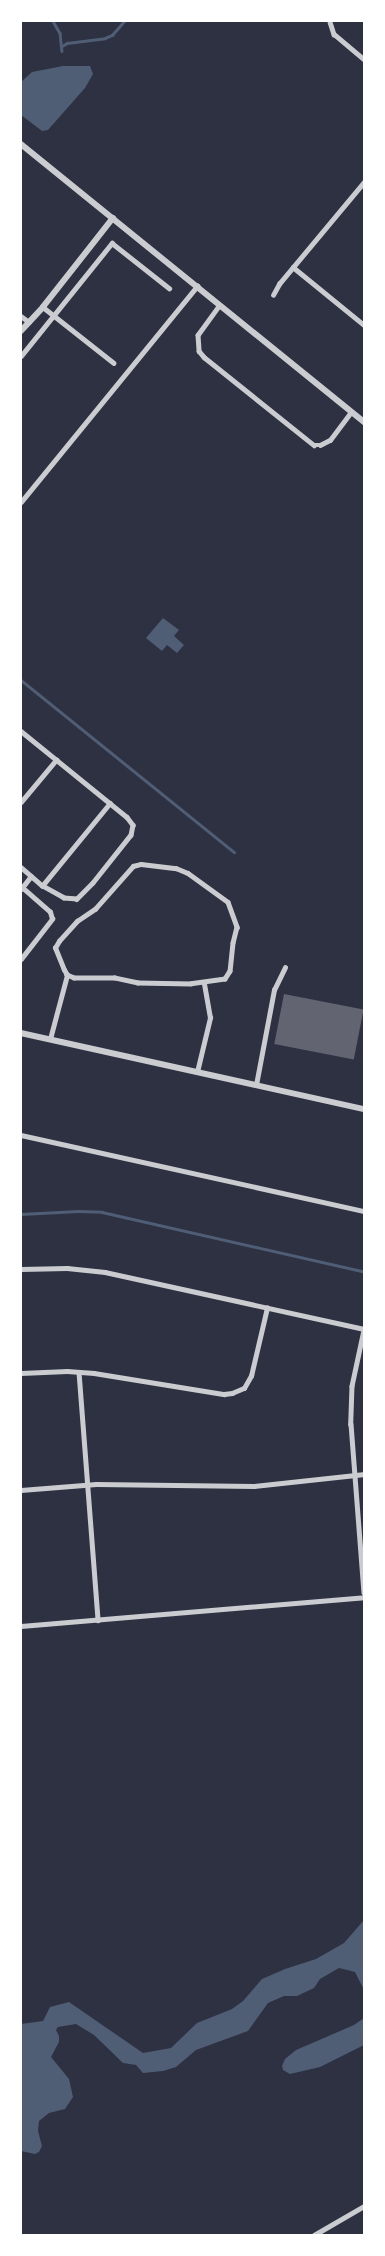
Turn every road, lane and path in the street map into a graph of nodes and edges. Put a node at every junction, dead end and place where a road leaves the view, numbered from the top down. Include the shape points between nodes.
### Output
1 (330, 22) edge
2 (364, 59) edge
3 (21, 144) edge
4 (364, 182) edge
5 (113, 218) junction
6 (293, 267) junction
7 (197, 286) junction
8 (169, 288) dead end
9 (273, 295) dead end
10 (220, 305) junction
11 (44, 307) junction
12 (54, 315) junction
13 (21, 316) edge
14 (29, 322) junction
15 (364, 325) edge
16 (21, 331) edge
17 (21, 356) edge
18 (114, 363) dead end
19 (351, 412) junction
20 (364, 422) edge
21 (21, 502) edge
22 (21, 731) edge
23 (56, 760) junction
24 (21, 802) edge
25 (110, 803) junction
26 (21, 868) edge
27 (31, 876) junction
28 (42, 886) junction
29 (22, 888) edge
30 (21, 959) edge
31 (284, 967) dead end
32 (68, 975) junction
33 (204, 983) junction
34 (21, 1033) edge
35 (50, 1040) junction
36 (197, 1072) junction
37 (256, 1086) junction
38 (364, 1109) edge
39 (21, 1136) edge
40 (364, 1211) edge
41 (21, 1269) edge
42 (267, 1308) junction
43 (364, 1329) edge
44 (78, 1372) junction
45 (21, 1373) edge
46 (354, 1474) junction
47 (364, 1474) edge
48 (87, 1484) junction
49 (21, 1490) edge
50 (364, 1592) edge
51 (364, 1597) edge
52 (98, 1620) junction
53 (21, 1626) edge
54 (364, 2206) edge
55 (314, 2235) edge

1 - 2 street via 334,34
3 - 5 street
4 - 6 street
5 - 7 street
5 - 11 street
6 - 9 street
6 - 15 street
7 - 10 street
7 - 21 street
8 - 12 street via 112,243
10 - 19 street
10 - 19 street via 198,336 199,351 204,357 314,444 330,440
11 - 12 street
11 - 14 street
12 - 17 street
12 - 18 street
13 - 14 street
14 - 16 street
19 - 20 street
22 - 23 street
23 - 24 street
23 - 25 street
25 - 28 street
25 - 28 street via 133,825 130,835 84,893 77,899 64,898
26 - 27 street
27 - 28 street
27 - 29 street
29 - 30 street via 50,912 52,919
31 - 37 street via 274,990
32 - 33 street via 138,983
32 - 33 street via 55,948 59,941 77,921 95,910 133,866 158,864 176,868 215,892 228,902 236,919 230,971 225,979
32 - 35 street
33 - 36 street via 210,1018
34 - 35 street
35 - 36 street
36 - 37 street
37 - 38 street
39 - 40 street
41 - 42 street via 67,1268 105,1272
42 - 43 street
42 - 44 street via 251,1376 244,1388 232,1394
43 - 46 street via 351,1403
44 - 45 street
44 - 48 street
46 - 47 street
46 - 48 street via 225,1487
46 - 50 street
48 - 49 street
48 - 52 street
51 - 52 street
52 - 53 street
54 - 55 street

